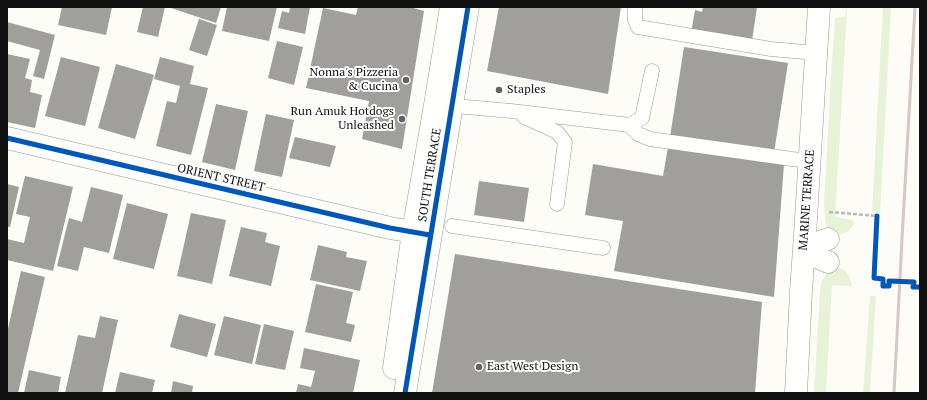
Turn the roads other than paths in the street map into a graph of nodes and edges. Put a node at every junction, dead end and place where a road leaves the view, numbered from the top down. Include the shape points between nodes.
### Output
1 (451, 7) edge
2 (468, 7) edge
3 (635, 7) edge
4 (819, 7) edge
5 (830, 7) edge
6 (816, 53) junction
7 (652, 71) dead end
8 (443, 105) junction
9 (511, 111) junction
10 (629, 125) junction
11 (7, 138) edge
12 (810, 161) junction
13 (557, 204) dead end
14 (452, 226) dead end
15 (422, 233) junction
16 (817, 243) junction
17 (603, 248) dead end
18 (390, 393) edge
19 (404, 393) edge
20 (796, 393) edge
21 (809, 393) edge

1 - 8 street, SOUTH TERRACE
2 - 8 street, SOUTH TERRACE
3 - 6 lane via 638,28 771,49
4 - 6 street, MARINE TERRACE
5 - 16 street, MARINE TERRACE
6 - 12 street, MARINE TERRACE
7 - 10 lane via 642,118
8 - 9 lane
8 - 15 street, SOUTH TERRACE
9 - 10 lane
9 - 13 lane via 557,132 565,142
10 - 12 lane via 638,134 650,139
11 - 15 street, ORIENT STREET via 390,228
12 - 16 street, MARINE TERRACE
14 - 17 lane
15 - 18 street, SOUTH TERRACE
15 - 19 street, SOUTH TERRACE
16 - 20 street, MARINE TERRACE
16 - 21 street, MARINE TERRACE

